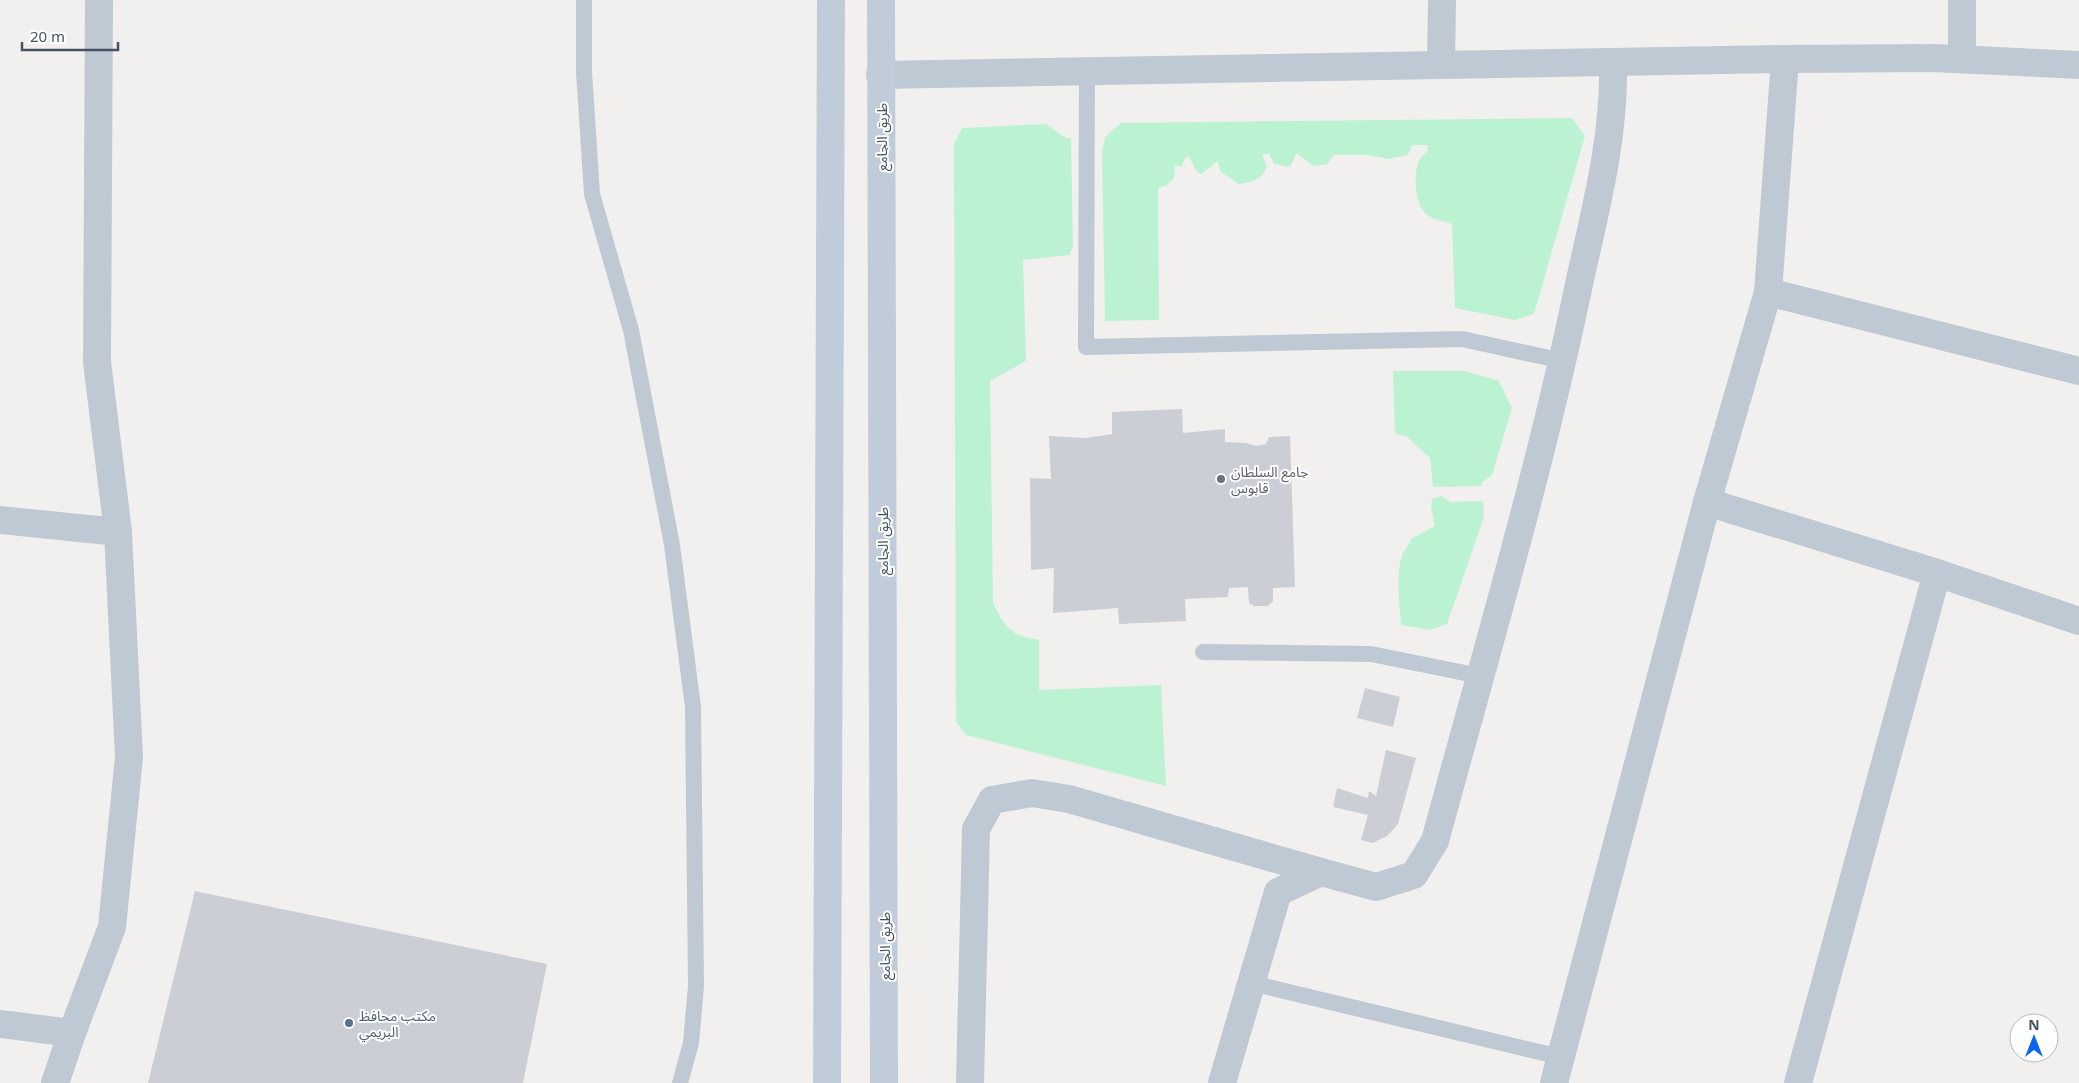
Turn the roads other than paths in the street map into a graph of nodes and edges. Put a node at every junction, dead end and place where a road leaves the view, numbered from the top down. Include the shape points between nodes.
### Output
1 (99, 0) edge
2 (584, 0) edge
3 (831, 0) edge
4 (881, 0) edge
5 (1442, 0) edge
6 (1962, 0) edge
7 (1785, 59) junction
8 (1962, 60) junction
9 (1613, 62) junction
10 (1441, 65) junction
11 (2079, 65) edge
12 (1087, 72) junction
13 (880, 76) junction
14 (1768, 292) junction
15 (1564, 361) junction
16 (2079, 370) edge
17 (1707, 502) junction
18 (0, 520) edge
19 (118, 532) junction
20 (1937, 573) junction
21 (2079, 621) edge
22 (1203, 652) dead end
23 (1480, 676) junction
24 (1321, 872) junction
25 (1251, 983) junction
26 (0, 1024) edge
27 (72, 1033) junction
28 (1557, 1070) edge
29 (55, 1083) edge
30 (680, 1083) edge
31 (827, 1083) edge
32 (884, 1083) edge
33 (970, 1083) edge
34 (1222, 1083) edge
35 (1798, 1083) edge

1 - 19 street via 97,362
2 - 30 lane via 584,72 592,194 631,330 672,545 693,707 696,986 691,1043
3 - 31 main road
4 - 13 main road, طريق الجامع
5 - 10 street
6 - 8 street
7 - 8 street
7 - 9 street
7 - 14 street
8 - 11 street
9 - 10 street
9 - 15 street via 1613,105 1608,147
10 - 12 street
12 - 13 street
12 - 15 lane via 1086,347 1462,339
13 - 32 main road, طريق الجامع
14 - 16 street
14 - 17 street
15 - 23 street
17 - 20 street
17 - 28 street
18 - 19 street
19 - 27 street via 129,757 112,927
20 - 21 street
20 - 35 street
22 - 23 lane via 1371,654
23 - 24 street via 1436,841 1414,876 1376,887
24 - 25 street via 1278,892
24 - 33 street via 1069,799 1032,793 992,800 976,829
25 - 28 lane
25 - 34 street
26 - 27 street
27 - 29 street

